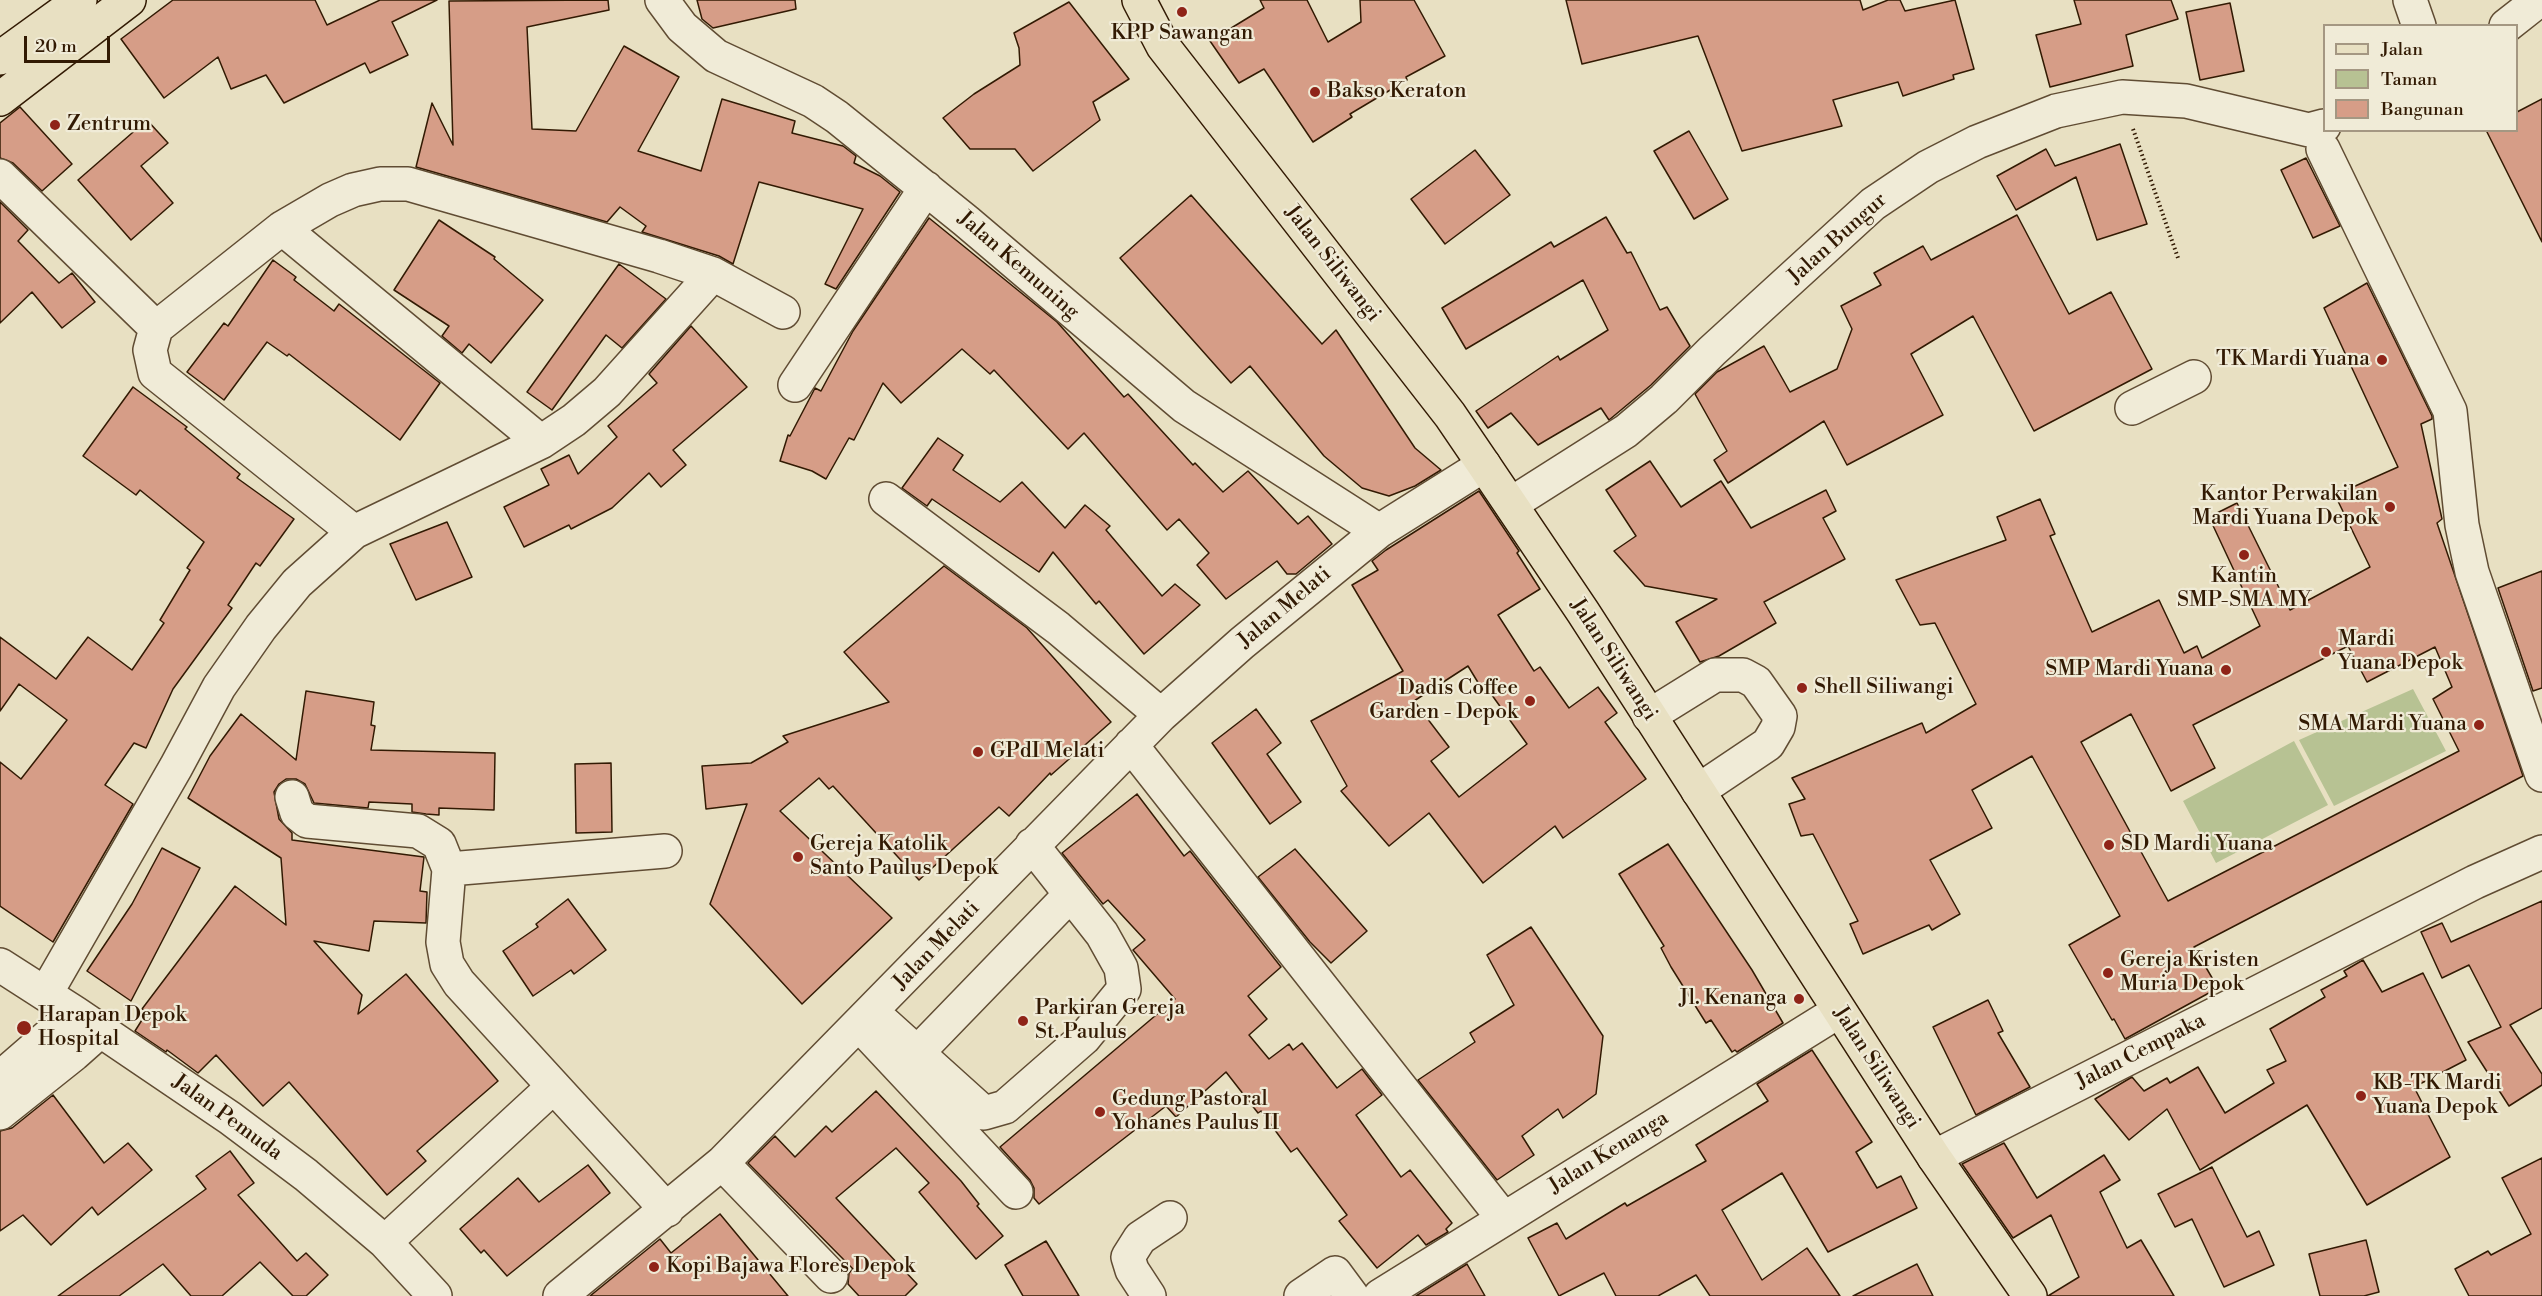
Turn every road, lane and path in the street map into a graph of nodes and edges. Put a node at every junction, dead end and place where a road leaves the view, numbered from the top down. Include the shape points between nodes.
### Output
1 (80, 0) edge
2 (129, 0) edge
3 (662, 0) edge
4 (1116, 0) edge
5 (1139, 0) edge
6 (2410, 0) edge
7 (2539, 0) edge
8 (2418, 24) edge
9 (2509, 24) edge
10 (1163, 46) junction
11 (0, 58) edge
12 (2122, 97) junction
13 (0, 99) edge
14 (2324, 138) edge
15 (0, 176) edge
16 (926, 188) junction
17 (282, 228) junction
18 (2178, 258) dead end
19 (713, 274) junction
20 (783, 312) dead end
21 (156, 328) junction
22 (2194, 377) dead end
23 (795, 385) dead end
24 (2132, 408) dead end
25 (541, 442) junction
26 (1484, 465) junction
27 (886, 499) dead end
28 (1511, 504) junction
29 (1379, 531) junction
30 (354, 532) junction
31 (1161, 715) junction
32 (1649, 716) junction
33 (1131, 745) junction
34 (2542, 775) edge
35 (1698, 791) junction
36 (292, 797) dead end
37 (665, 851) dead end
38 (1037, 852) junction
39 (2542, 852) edge
40 (449, 869) junction
41 (1070, 895) junction
42 (0, 965) edge
43 (46, 993) junction
44 (1839, 1011) junction
45 (866, 1019) junction
46 (88, 1021) junction
47 (917, 1053) junction
48 (0, 1078) edge
49 (552, 1088) junction
50 (0, 1113) edge
51 (1934, 1157) junction
52 (722, 1163) junction
53 (1016, 1192) dead end
54 (667, 1210) junction
55 (1170, 1218) dead end
56 (1503, 1218) junction
57 (385, 1242) junction
58 (831, 1276) dead end
59 (1391, 1293) edge
60 (435, 1296) edge
61 (560, 1296) edge
62 (1149, 1296) edge
63 (1301, 1296) edge
64 (1352, 1296) edge
65 (2030, 1296) edge

1 - 11 main road
2 - 13 main road
3 - 16 street, Jalan Kemuning via 682,27 716,56 813,101
4 - 10 main road, Jalan Siliwangi
5 - 10 main road, Jalan Siliwangi
6 - 8 street
7 - 9 street
10 - 26 main road, Jalan Siliwangi via 1450,415
12 - 14 street, Jalan Bungur via 2186,101 2308,130
12 - 18 path
12 - 28 street, Jalan Bungur via 2056,111 2012,127 1919,173 1873,204 1626,430
14 - 34 street via 2450,411 2462,525 2472,572
15 - 21 street
16 - 23 street
16 - 29 street, Jalan Kemuning via 1184,406
17 - 19 street via 353,190 380,184 408,184
17 - 21 street
17 - 25 street
19 - 20 street
19 - 25 street via 607,392
21 - 30 street via 150,350 155,373
22 - 24 street
25 - 30 street
26 - 28 main road, Jalan Siliwangi
26 - 29 street, Jalan Melati
27 - 31 street via 1058,628
28 - 32 main road, Jalan Siliwangi
29 - 31 street, Jalan Melati
30 - 43 street via 297,583 219,687
31 - 33 street, Jalan Melati
32 - 35 main road, Jalan Siliwangi
32 - 35 street via 1715,675 1743,675 1756,682 1780,716 1779,727 1768,744
33 - 38 street, Jalan Melati
33 - 56 street
35 - 44 main road, Jalan Siliwangi
36 - 40 street via 297,813 308,821 425,834 439,844
37 - 40 street
38 - 41 street
38 - 45 street, Jalan Melati
39 - 51 street, Jalan Cempaka via 2475,882
40 - 49 street via 443,942 447,964 459,983
41 - 47 street
41 - 47 street via 1102,934 1121,968 1124,989 1084,1038 1005,1107 984,1113
42 - 43 street, Jalan Pemuda
43 - 46 street, Jalan Pemuda
44 - 51 main road, Jalan Siliwangi
44 - 56 street, Jalan Kenanga
45 - 47 street
45 - 52 street, Jalan Melati
45 - 53 street
46 - 48 street
46 - 50 street via 74,1054
46 - 57 street, Jalan Pemuda via 230,1118
49 - 54 street
49 - 57 street
51 - 65 main road, Jalan Siliwangi
52 - 54 street, Jalan Melati
52 - 58 street
54 - 61 street, Jalan Melati
55 - 62 street via 1140,1238 1128,1257
56 - 59 street, Jalan Kenanga
57 - 60 street, Jalan Pemuda
63 - 64 street via 1335,1273

